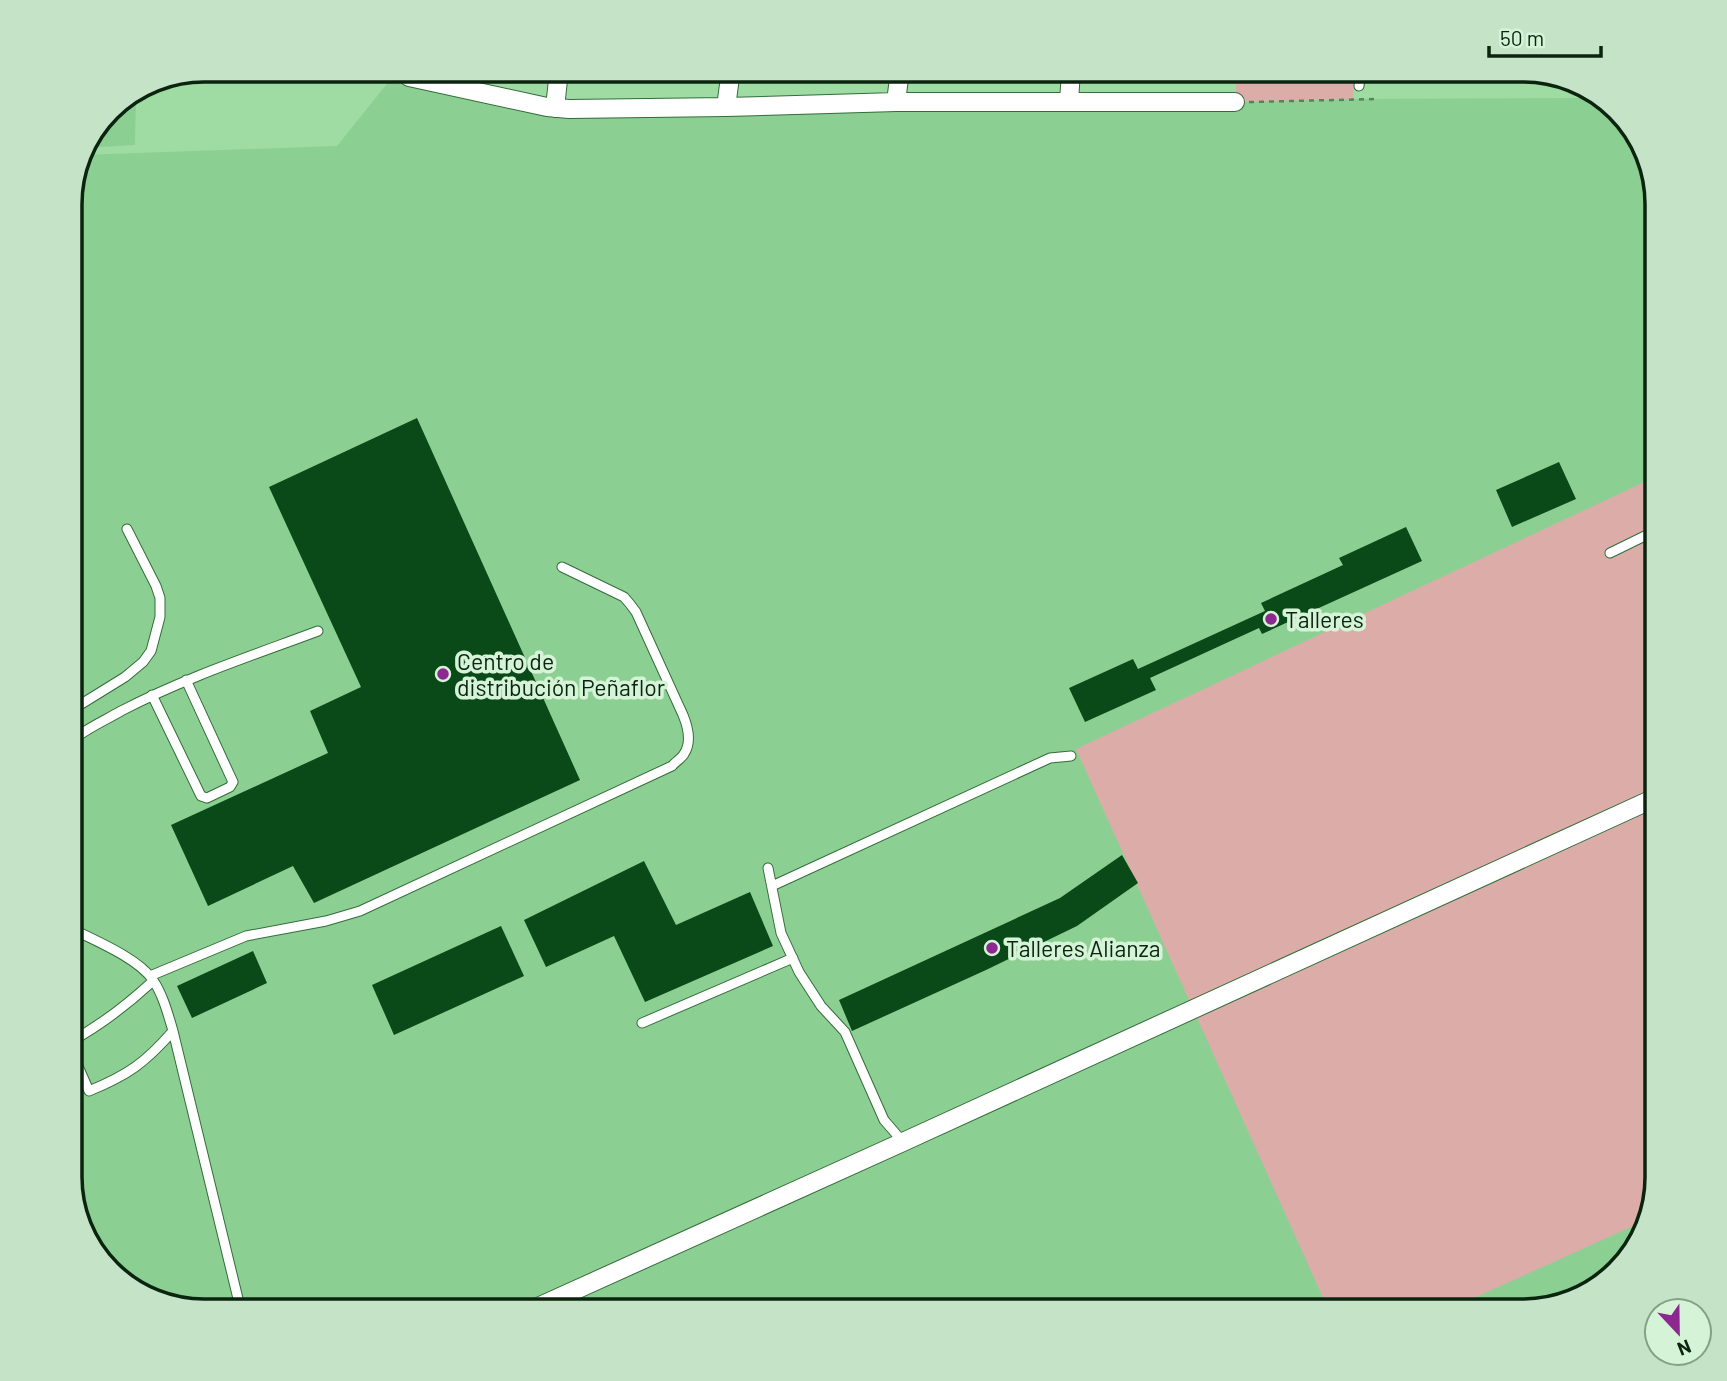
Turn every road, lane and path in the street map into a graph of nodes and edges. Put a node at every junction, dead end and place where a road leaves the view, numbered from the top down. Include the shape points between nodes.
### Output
1 (433, 82) edge
2 (558, 82) edge
3 (729, 82) edge
4 (898, 82) edge
5 (1070, 82) edge
6 (1360, 82) edge
7 (1359, 86) dead end
8 (1378, 99) dead end
9 (896, 102) junction
10 (1069, 102) junction
11 (1235, 102) joint
12 (726, 107) junction
13 (555, 108) junction
14 (127, 528) dead end
15 (1645, 536) edge
16 (1610, 553) dead end
17 (562, 566) dead end
18 (318, 631) dead end
19 (187, 680) junction
20 (152, 695) junction
21 (83, 703) edge
22 (83, 734) edge
23 (1071, 756) dead end
24 (1645, 802) edge
25 (768, 868) dead end
26 (772, 886) junction
27 (83, 934) edge
28 (793, 958) junction
29 (152, 979) junction
30 (642, 1023) dead end
31 (173, 1031) junction
32 (83, 1034) edge
33 (83, 1077) edge
34 (903, 1142) junction
35 (238, 1299) edge
36 (556, 1299) edge

1 - 13 street
2 - 13 street
3 - 12 street
4 - 9 street
5 - 10 street
6 - 7 lane
8 - 11 path
9 - 10 street
9 - 12 street
10 - 11 street
12 - 13 street
14 - 21 lane via 156,586 160,617 151,651 143,662
15 - 16 lane
17 - 29 lane via 624,597 636,612 683,715 688,730 684,754 672,766 360,911 246,936
18 - 19 lane
19 - 20 lane
19 - 20 lane via 233,782 207,798 201,796
20 - 22 lane
23 - 26 lane via 1050,758
24 - 34 street
25 - 26 lane
26 - 28 lane via 782,933
27 - 29 lane via 136,964
28 - 30 lane
28 - 34 lane via 821,1006 845,1032 884,1120
29 - 31 lane
29 - 32 lane via 127,1005
31 - 33 lane via 119,1079 89,1091
31 - 35 lane
34 - 36 street

